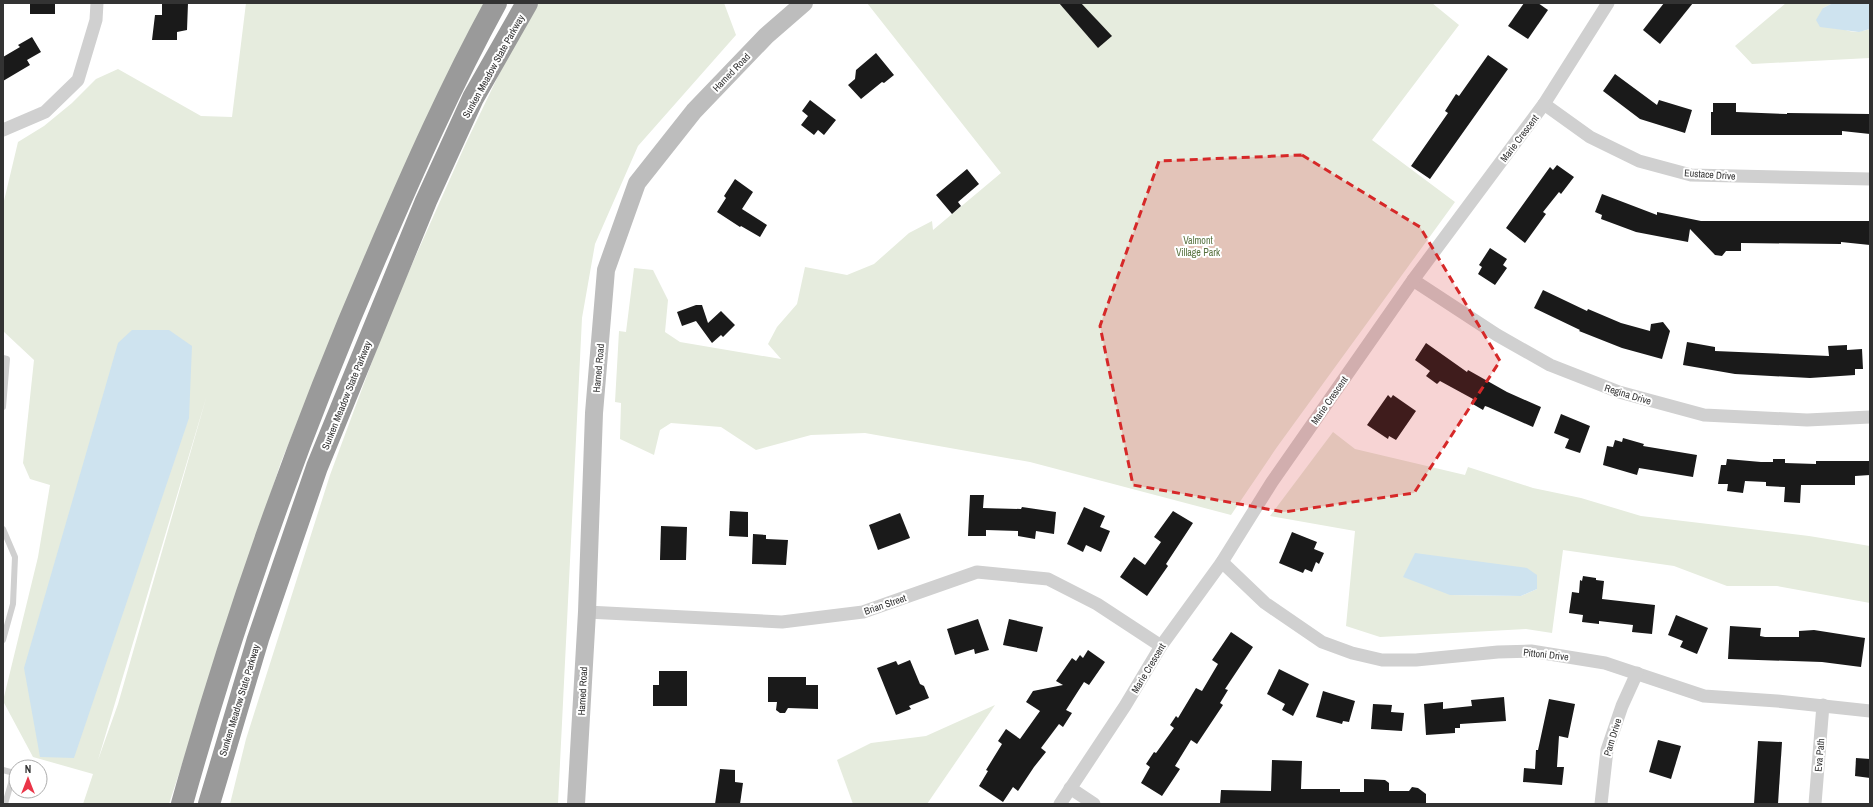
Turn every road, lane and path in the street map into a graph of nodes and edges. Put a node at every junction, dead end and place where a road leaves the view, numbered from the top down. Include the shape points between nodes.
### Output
1 (97, 3) edge
2 (496, 3) edge
3 (527, 3) edge
4 (804, 3) edge
5 (1606, 3) edge
6 (1544, 104) junction
7 (3, 130) edge
8 (1870, 179) edge
9 (1413, 280) junction
10 (3, 358) edge
11 (3, 399) edge
12 (3, 406) edge
13 (1870, 417) edge
14 (3, 529) edge
15 (1222, 562) junction
16 (587, 612) junction
17 (3, 640) edge
18 (1161, 646) junction
19 (1637, 673) junction
20 (1823, 705) junction
21 (1870, 712) edge
22 (3, 770) edge
23 (1070, 788) junction
24 (5, 804) edge
25 (182, 804) edge
26 (209, 804) edge
27 (576, 804) edge
28 (1060, 804) edge
29 (1094, 804) edge
30 (1601, 804) edge
31 (1815, 804) edge

1 - 7 street via 96,20 78,80 45,112
2 - 25 highway via 420,154 333,357 269,527 201,736
3 - 26 highway, Sunken Meadow State Parkway via 473,98 429,194 317,467 258,639
4 - 16 main road, Harned Road via 766,36 694,111 637,183 606,270 594,413
5 - 6 street, Marie Crescent
6 - 8 street, Eustace Drive via 1590,137 1639,161 1690,175
6 - 9 street, Marie Crescent
9 - 13 street, Regina Drive via 1497,335 1550,365 1619,392 1704,415 1807,420
9 - 15 street, Marie Crescent via 1272,482
10 - 11 lane via 7,359
11 - 12 lane
14 - 17 lane via 15,557 13,604
15 - 18 street, Marie Crescent
15 - 19 street, Pittoni Drive via 1265,603 1322,642 1352,652 1382,660 1416,660 1530,651 1605,663
16 - 18 street, Brian Street via 782,622 863,612 977,572 1048,579 1097,604
16 - 27 main road, Harned Road
18 - 23 street, Marie Crescent via 1125,706
19 - 20 street, Pittoni Drive via 1704,696
19 - 30 street, Pam Drive via 1607,750
20 - 21 street, Pittoni Drive
20 - 31 street, Eva Path
22 - 24 lane via 14,773
23 - 28 street, Marie Crescent
23 - 29 street

